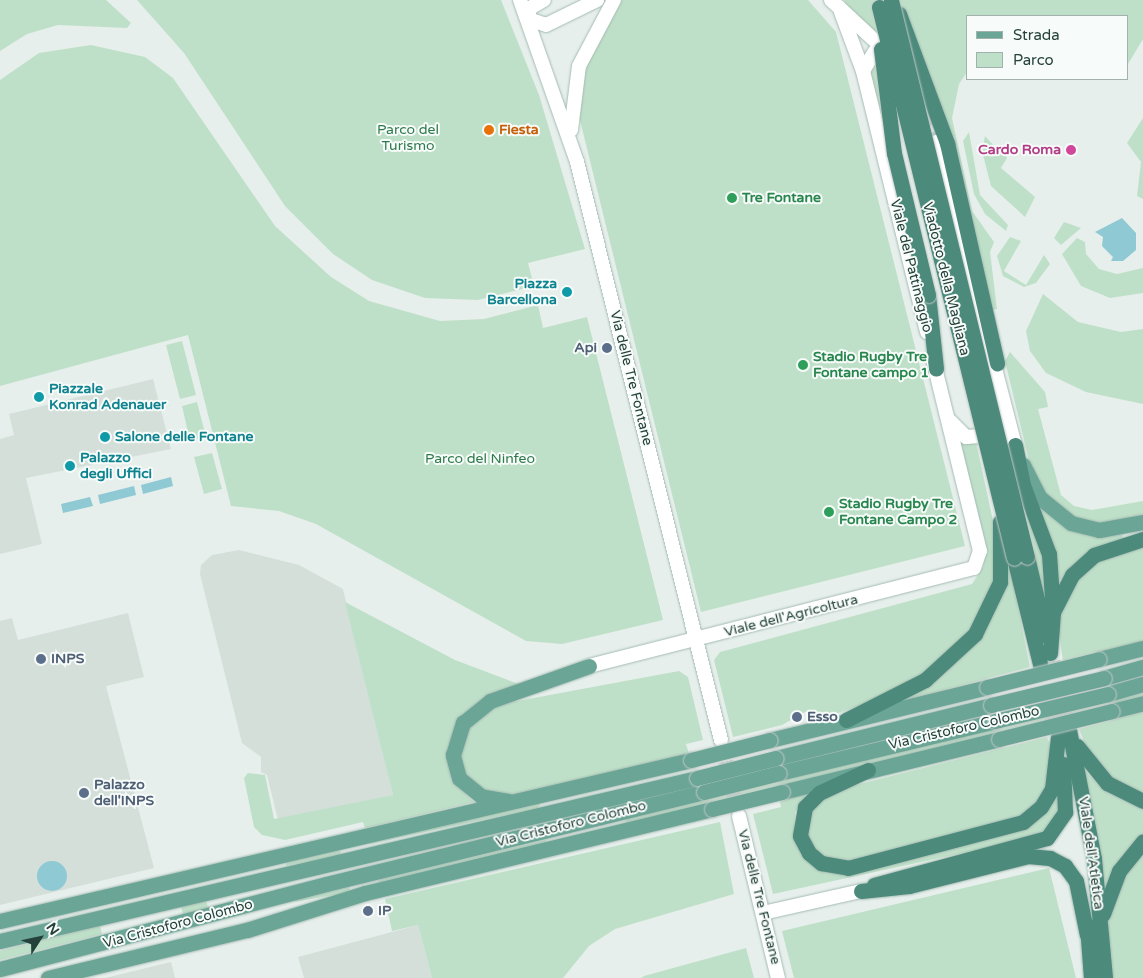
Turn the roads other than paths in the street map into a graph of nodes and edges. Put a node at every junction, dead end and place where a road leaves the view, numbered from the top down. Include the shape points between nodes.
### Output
1 (520, 0) edge
2 (544, 0) edge
3 (597, 0) edge
4 (614, 0) edge
5 (831, 0) edge
6 (885, 2) edge
7 (841, 12) junction
8 (528, 19) junction
9 (863, 71) junction
10 (571, 141) junction
11 (936, 142) tunnel mouth
12 (997, 363) junction
13 (936, 369) junction
14 (948, 419) junction
15 (1011, 426) junction
16 (1015, 445) junction
17 (1143, 522) edge
18 (1143, 539) edge
19 (980, 551) joint
20 (1015, 561) junction
21 (1053, 612) junction
22 (696, 640) junction
23 (1143, 648) edge
24 (589, 666) joint
25 (1143, 667) edge
26 (1143, 684) edge
27 (1143, 703) edge
28 (840, 722) junction
29 (876, 732) junction
30 (1064, 734) junction
31 (721, 740) tunnel mouth
32 (1063, 756) junction
33 (868, 770) junction
34 (597, 783) junction
35 (555, 794) junction
36 (616, 796) junction
37 (525, 801) junction
38 (1143, 801) edge
39 (621, 812) junction
40 (545, 815) junction
41 (739, 816) tunnel mouth
42 (548, 830) junction
43 (611, 834) junction
44 (1143, 841) edge
45 (348, 842) junction
46 (570, 844) junction
47 (305, 853) junction
48 (365, 858) junction
49 (225, 886) junction
50 (861, 891) junction
51 (254, 903) junction
52 (303, 913) junction
53 (763, 913) junction
54 (0, 921) edge
55 (1101, 928) junction
56 (1087, 935) junction
57 (0, 941) edge
58 (0, 970) edge
59 (48, 978) edge
60 (778, 978) edge
61 (1091, 978) edge
62 (1105, 978) edge

1 - 8 main road, Via delle Tre Fontane
2 - 8 main road via 530,8
3 - 8 main road via 546,25
4 - 10 main road via 576,74
5 - 7 main road, Viale del Pattinaggio
6 - 12 highway via 942,127
6 - 13 highway, bridge via 894,153 928,295
6 - 20 highway, Viadotto della Magliana, bridge
6 - 20 highway, Viadotto della Magliana, bridge
7 - 9 main road, Viale del Pattinaggio
7 - 9 main road, Viale del Pattinaggio via 875,45
8 - 10 main road, Via delle Tre Fontane
9 - 13 main road, Viale del Pattinaggio
10 - 22 main road, Via delle Tre Fontane
11 - 12 main road via 979,319
12 - 15 main road
13 - 14 main road, Viale del Pattinaggio
14 - 15 main road via 969,437 991,436
14 - 19 main road, Viale del Pattinaggio
15 - 16 main road
16 - 17 main road via 1036,492 1066,520 1099,530
16 - 21 highway via 1023,486 1049,554
18 - 21 highway via 1110,548 1083,563 1065,585
19 - 22 main road, Viale dell'Agricoltura via 978,564 967,573
20 - 21 highway via 1048,659
20 - 28 highway via 986,618 955,656 906,692
22 - 24 main road, Viale dell'Agricoltura
22 - 31 main road, Via delle Tre Fontane
23 - 28 main road, bridge
24 - 37 main road via 483,705 460,730 453,760 463,784 485,798
25 - 29 main road, Via Cristoforo Colombo, bridge
26 - 39 main road, Via Cristoforo Colombo, bridge
27 - 33 main road, Via Cristoforo Colombo, bridge
28 - 29 main road
28 - 34 main road, bridge
29 - 36 main road, Via Cristoforo Colombo, bridge
30 - 32 highway, Viale dell'Atletica
30 - 33 highway via 1054,786 1040,807 1023,822 848,868 821,864 801,839 805,807 820,793
30 - 38 highway via 1098,776 1115,790
30 - 55 highway, Viale dell'Atletica via 1086,804
32 - 50 highway via 1065,812 1050,836
32 - 56 highway, Viale dell'Atletica via 1082,837
33 - 43 main road, Via Cristoforo Colombo, bridge
34 - 35 main road
34 - 36 main road
35 - 37 main road
35 - 40 main road
36 - 40 main road, Via Cristoforo Colombo
37 - 45 main road
39 - 42 main road, Via Cristoforo Colombo
39 - 43 main road
40 - 48 main road, Via Cristoforo Colombo
41 - 53 main road, Via delle Tre Fontane
42 - 46 main road
42 - 51 main road, Via Cristoforo Colombo
43 - 46 main road, Via Cristoforo Colombo
44 - 55 highway via 1117,876
45 - 47 main road
45 - 48 main road
46 - 52 main road, Via Cristoforo Colombo
47 - 49 main road
47 - 54 main road via 228,865
48 - 49 main road, Via Cristoforo Colombo
49 - 57 main road, Via Cristoforo Colombo
50 - 53 main road
50 - 56 highway via 909,886 1042,856 1060,862 1073,875
51 - 52 main road
51 - 58 main road, Via Cristoforo Colombo
52 - 59 main road, Via Cristoforo Colombo
53 - 60 main road, Via delle Tre Fontane
55 - 62 highway, Viale dell'Atletica
56 - 61 highway, Viale dell'Atletica

